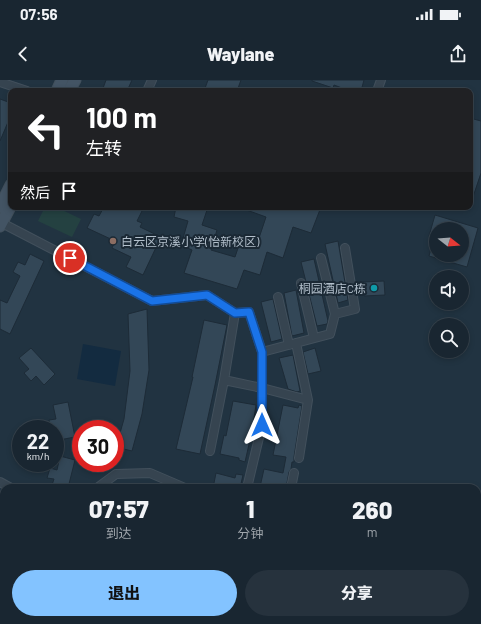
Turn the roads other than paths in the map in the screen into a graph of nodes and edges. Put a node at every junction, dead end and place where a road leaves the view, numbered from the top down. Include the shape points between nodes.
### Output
1 (0, 82) edge
2 (18, 88) edge
3 (8, 191) edge
4 (0, 207) edge
5 (8, 210) edge
6 (1, 224) edge
7 (345, 248) dead end
8 (321, 258) dead end
9 (301, 283) dead end
10 (278, 297) dead end
11 (235, 313) junction
12 (335, 314) junction
13 (314, 338) junction
14 (292, 344) junction
15 (262, 352) junction
16 (224, 380) junction
17 (262, 388) junction
18 (308, 400) junction
19 (210, 451) dead end
20 (298, 458) dead end
21 (294, 473) dead end
22 (102, 484) edge
23 (176, 484) edge
24 (248, 484) edge
25 (292, 484) edge

1 - 2 street
3 - 4 main road
5 - 6 main road
6 - 11 street via 152,301 207,295
7 - 12 street via 355,309
8 - 12 street
9 - 13 street
10 - 14 street
11 - 15 street via 249,312
11 - 16 street
12 - 13 street via 330,334
13 - 14 street
14 - 15 street
14 - 18 street
15 - 17 street
16 - 17 street
16 - 19 street
17 - 18 street
17 - 24 street via 262,425
18 - 20 street
21 - 25 street
22 - 23 street via 116,474 150,473

